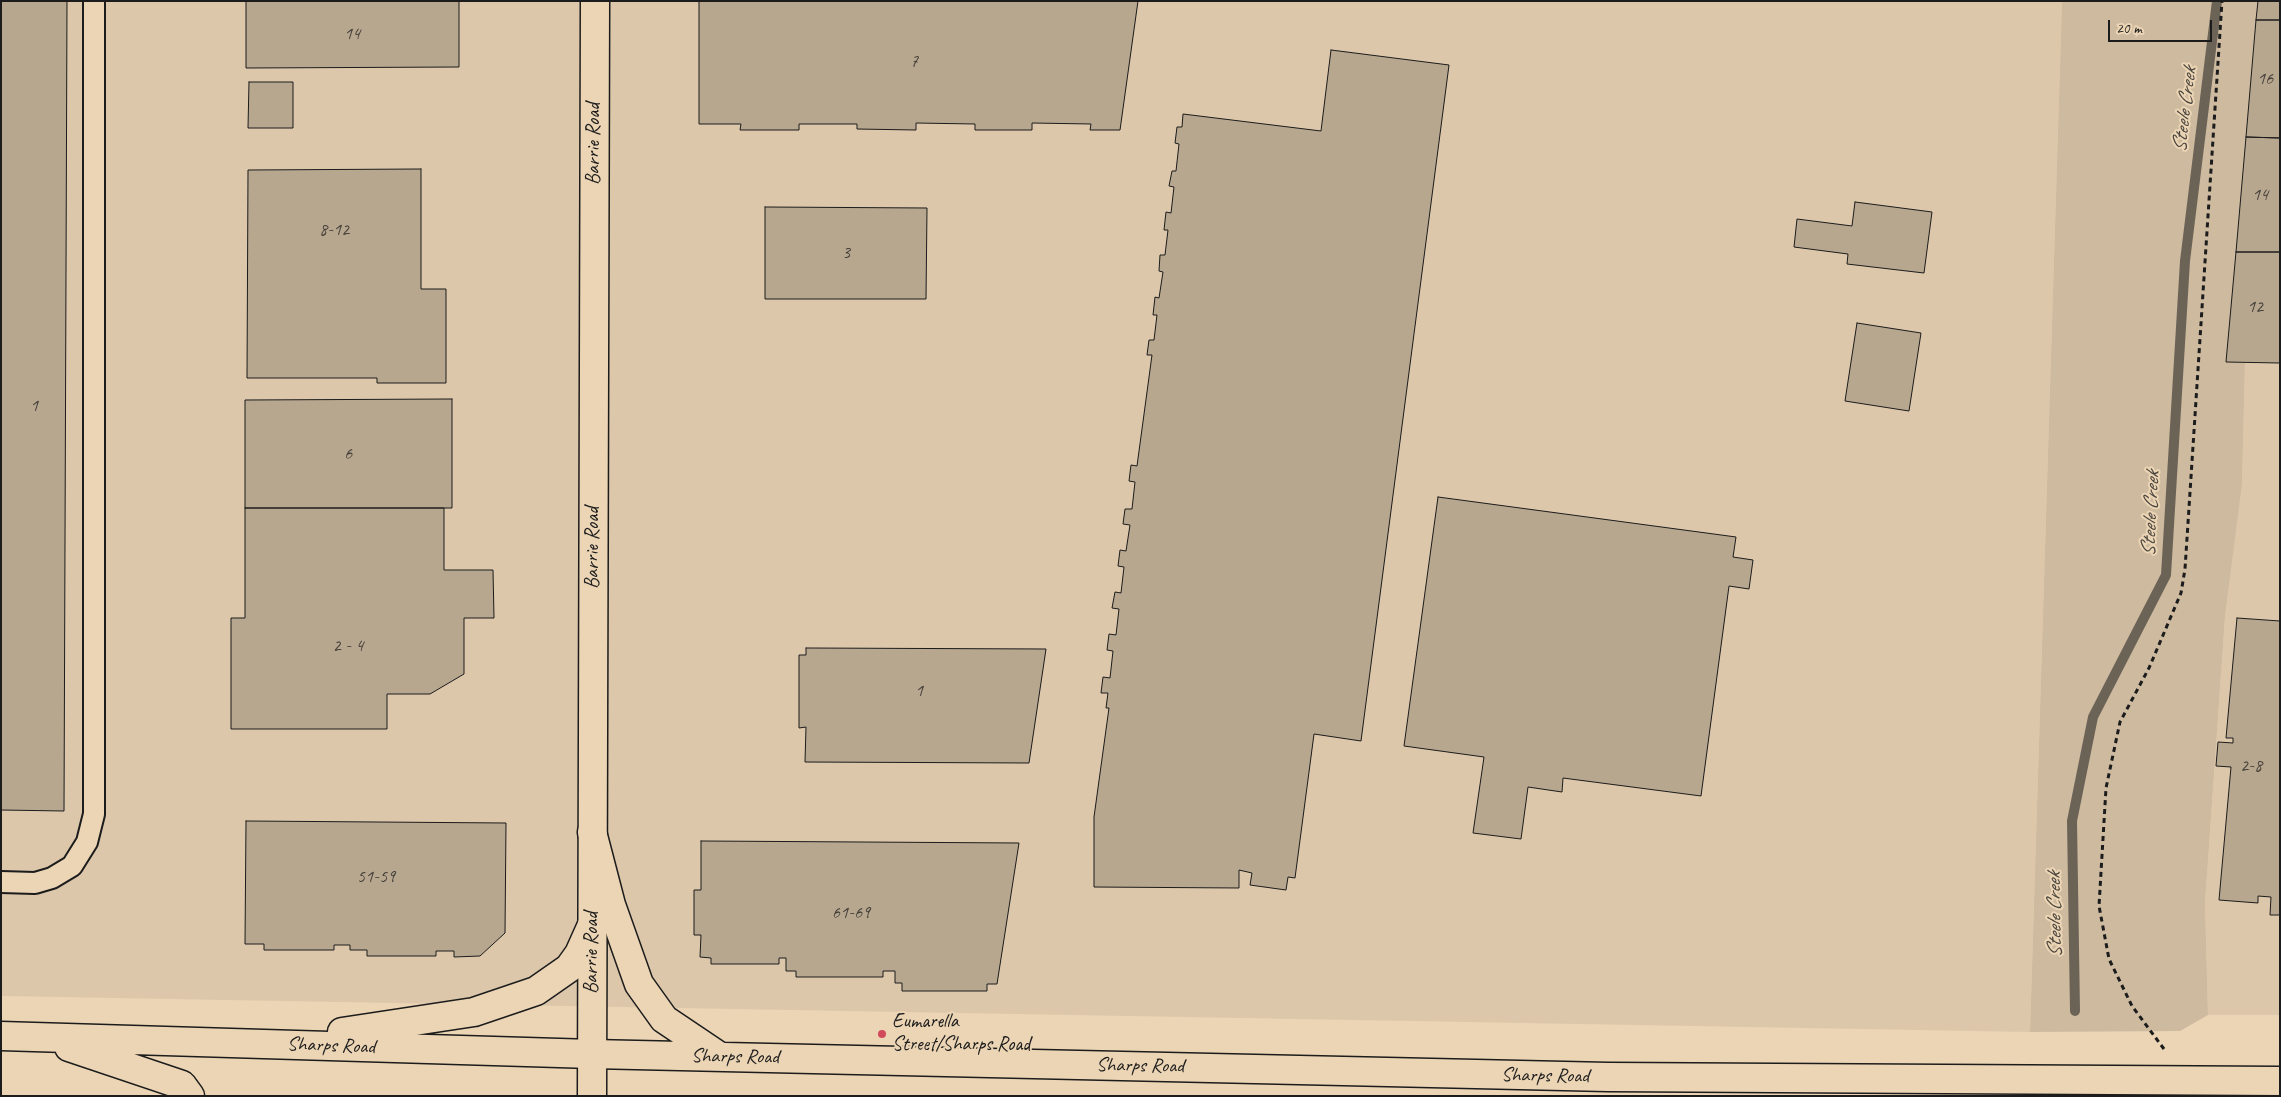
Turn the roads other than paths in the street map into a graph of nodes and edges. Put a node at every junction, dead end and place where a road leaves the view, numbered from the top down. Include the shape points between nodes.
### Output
1 (94, 1) edge
2 (595, 1) edge
3 (592, 832) junction
4 (1, 882) edge
5 (592, 925) junction
6 (1, 1036) edge
7 (34, 1036) junction
8 (252, 1043) junction
9 (592, 1054) junction
10 (721, 1057) junction
11 (2280, 1080) edge
12 (1608, 1086) edge
13 (190, 1096) edge
14 (592, 1096) edge

1 - 4 lane via 94,814 87,842 72,866 52,878 35,883
2 - 3 main road, Barrie Road
3 - 5 main road, Barrie Road
3 - 10 main road via 611,905 639,984 664,1019
5 - 8 main road via 570,968 536,991 474,1012 372,1029
5 - 9 main road, Barrie Road
6 - 7 main road, Sharps Road
7 - 8 main road, Sharps Road
7 - 13 main road via 182,1085
8 - 9 main road, Sharps Road
9 - 10 main road, Sharps Road
9 - 14 main road, Barrie Road
10 - 12 main road, Sharps Road
11 - 12 main road, Sharps Road

